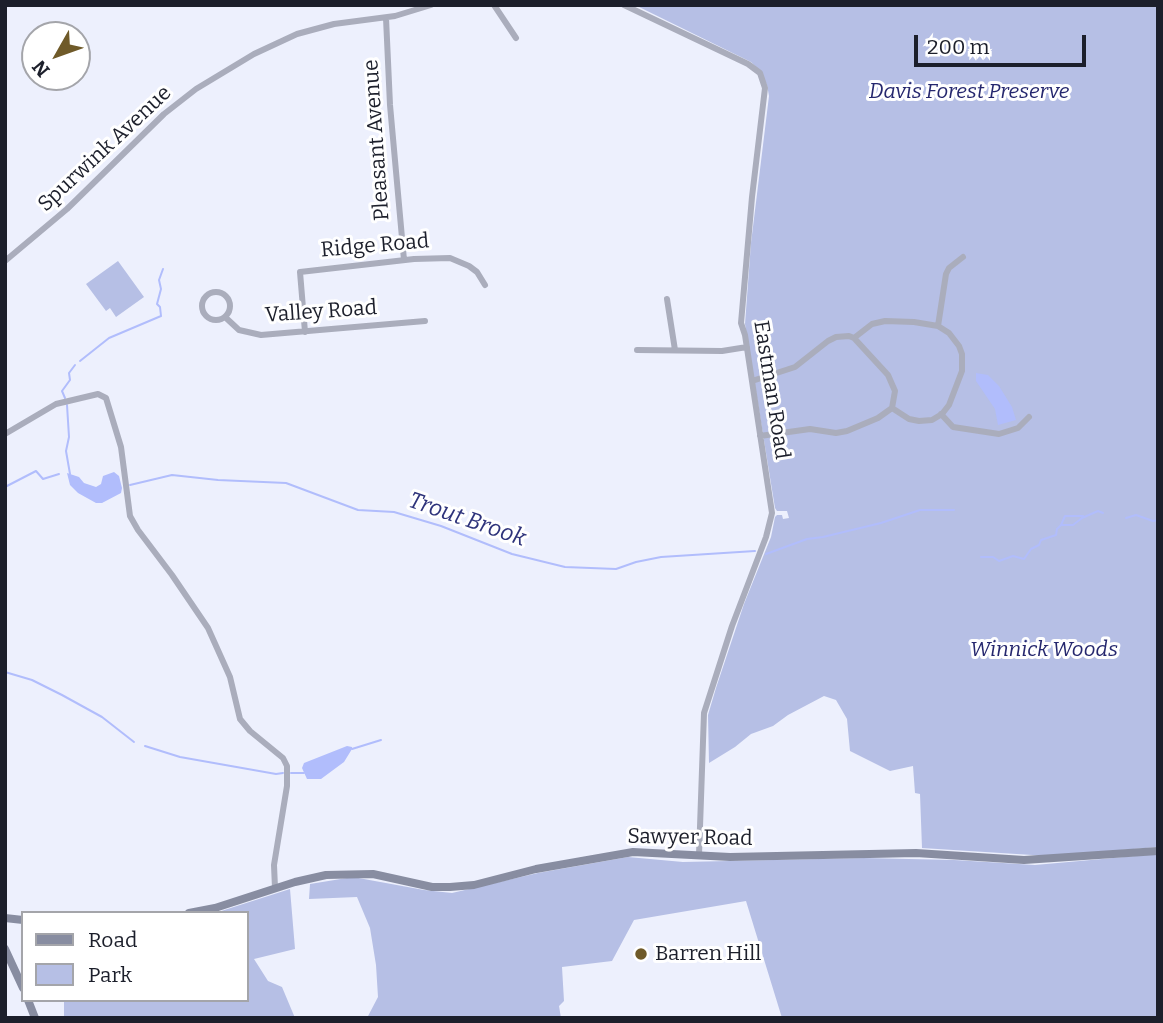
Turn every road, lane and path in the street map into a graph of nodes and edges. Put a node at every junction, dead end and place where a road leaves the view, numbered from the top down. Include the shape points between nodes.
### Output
1 (430, 5) edge
2 (494, 5) edge
3 (624, 5) edge
4 (386, 18) junction
5 (516, 38) dead end
6 (963, 257) dead end
7 (404, 260) junction
8 (5, 261) edge
9 (485, 285) dead end
10 (667, 299) dead end
11 (225, 317) junction
12 (425, 321) dead end
13 (938, 326) junction
14 (305, 332) junction
15 (854, 338) junction
16 (747, 347) junction
17 (637, 350) dead end
18 (676, 350) junction
19 (752, 381) junction
20 (892, 408) junction
21 (941, 414) junction
22 (1029, 417) dead end
23 (5, 434) edge
24 (760, 436) junction
25 (1158, 850) edge
26 (699, 855) junction
27 (275, 888) junction
28 (199, 911) edge
29 (5, 948) edge
30 (21, 984) edge

1 - 4 street, Spurwink Avenue
2 - 5 street
3 - 16 street, Eastman Road via 748,64 762,78 765,99 741,323
4 - 7 street, Pleasant Avenue
4 - 8 street, Spurwink Avenue via 297,34 196,89
6 - 13 street via 946,274
7 - 9 street, Ridge Road via 455,259 477,272
7 - 14 street, Ridge Road via 300,272
10 - 18 street
11 - 11 street, Valley Road via 230,306 227,297 211,293 202,303 204,313 211,319
11 - 14 street, Valley Road via 244,332
12 - 14 street, Valley Road
13 - 15 street via 885,321 872,324
13 - 21 street via 955,339 963,363 949,405
15 - 19 street via 836,337 795,367
15 - 20 street via 888,375 895,391
16 - 18 street
16 - 19 street, Eastman Road
17 - 18 street
19 - 24 street, Eastman Road
20 - 21 street via 919,421
20 - 24 street via 847,431 810,429
21 - 22 street via 953,427 999,434 1017,428
23 - 27 street via 55,404 98,394 106,398 121,447 130,516 208,628 230,677 240,719 287,766
24 - 26 street, Eastman Road via 772,513 704,713
25 - 26 street, Sawyer Road via 1024,860 916,853
26 - 27 street, Sawyer Road via 627,852 450,887 356,873
27 - 28 street, Sawyer Road
29 - 30 street

